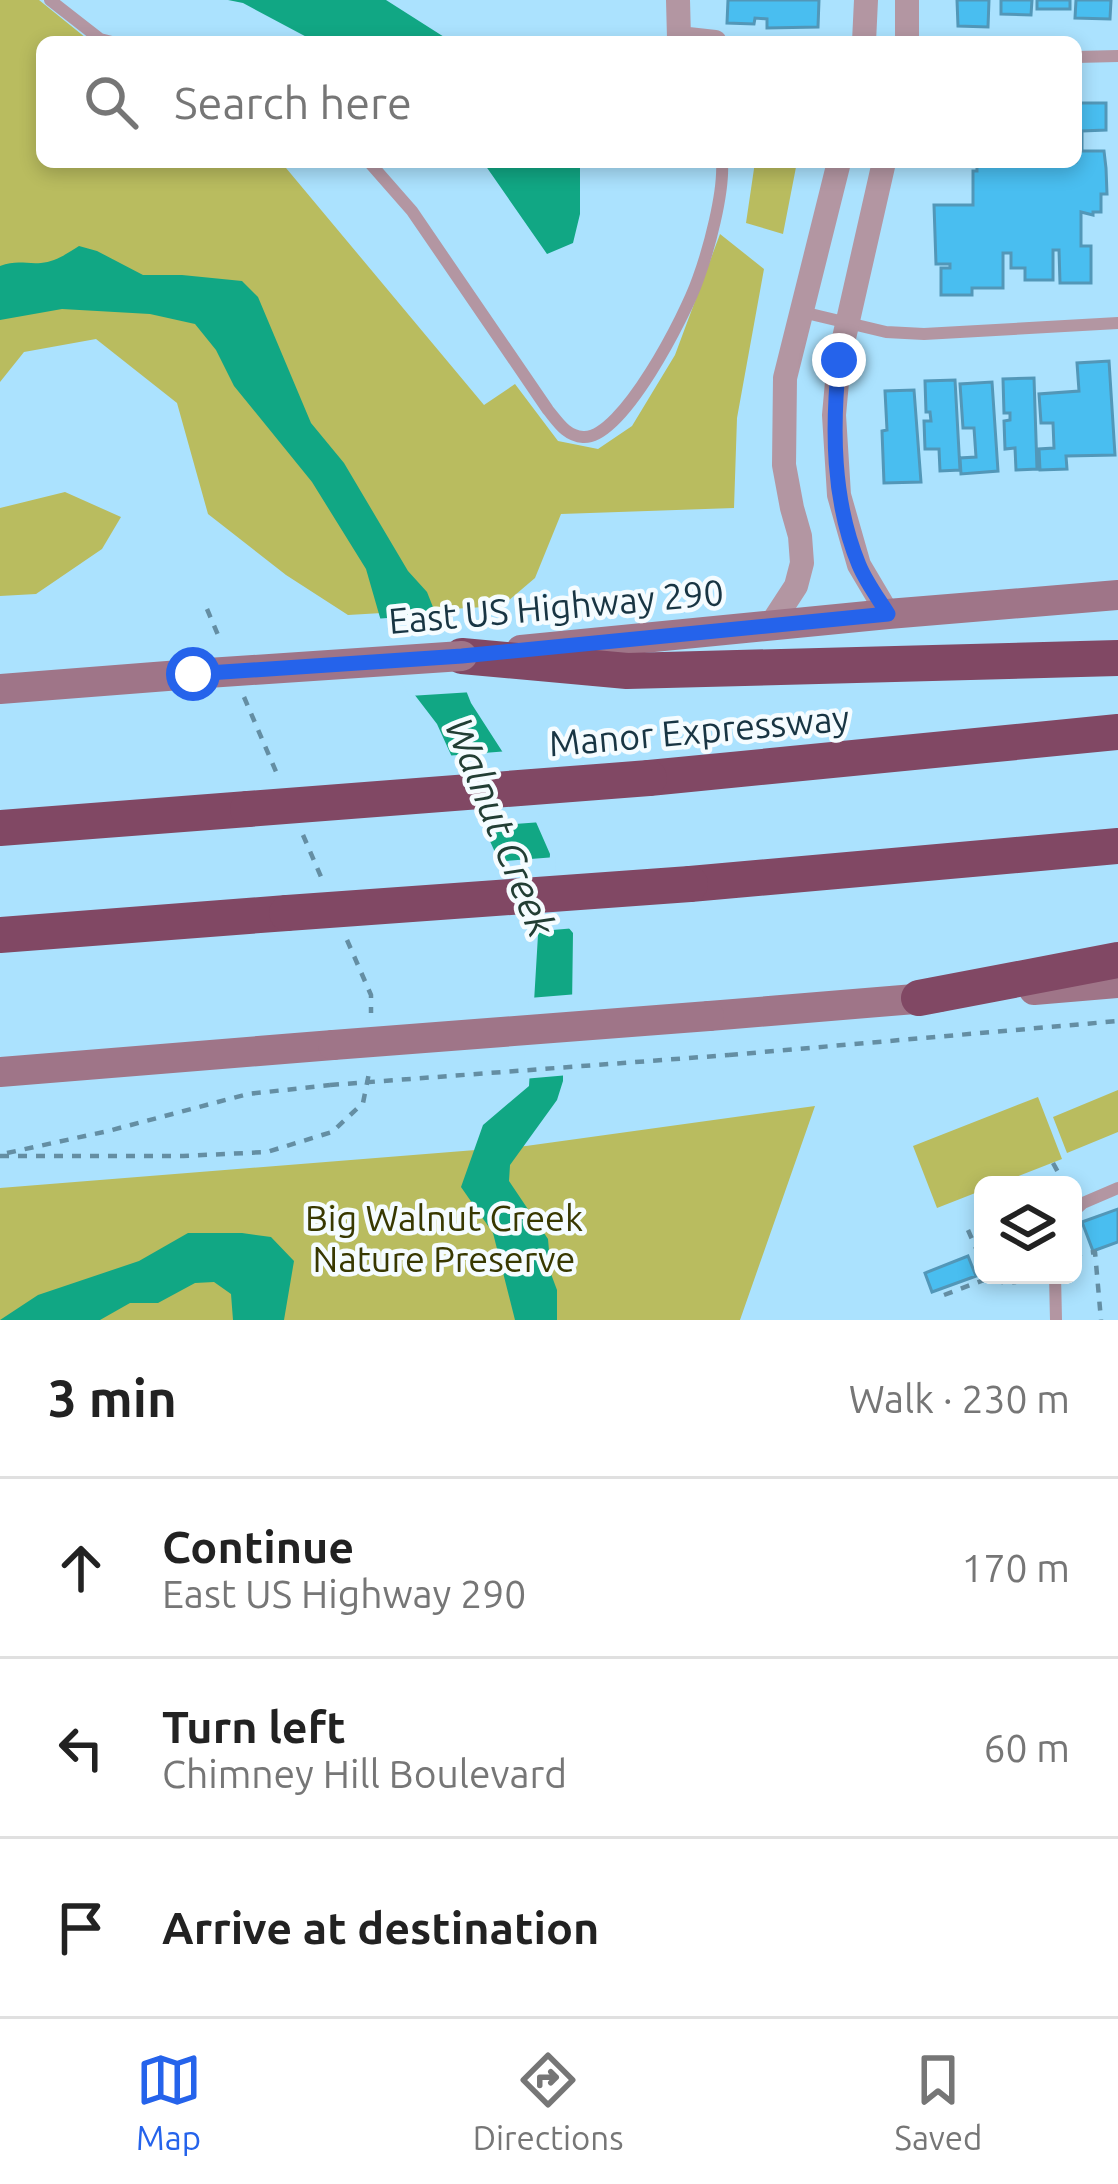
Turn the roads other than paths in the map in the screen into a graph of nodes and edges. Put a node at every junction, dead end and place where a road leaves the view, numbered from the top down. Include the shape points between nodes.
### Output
1 (50, 0) edge
2 (678, 0) edge
3 (866, 0) edge
4 (907, 0) edge
5 (96, 36) edge
6 (680, 36) edge
7 (864, 36) edge
8 (907, 36) edge
9 (1118, 56) edge
10 (1082, 57) edge
11 (374, 168) edge
12 (722, 168) edge
13 (838, 168) edge
14 (883, 168) edge
15 (802, 312) junction
16 (1118, 322) edge
17 (848, 323) junction
18 (1118, 595) edge
19 (888, 614) junction
20 (770, 626) junction
21 (462, 656) joint
22 (624, 656) junction
23 (1118, 658) edge
24 (0, 689) edge
25 (1118, 732) edge
26 (0, 828) edge
27 (1118, 846) edge
28 (0, 935) edge
29 (1118, 960) edge
30 (1118, 983) edge
31 (919, 998) junction
32 (0, 1072) edge
33 (1118, 1188) edge
34 (1082, 1204) edge
35 (1055, 1284) edge
36 (1056, 1320) edge

1 - 5 lane
2 - 6 street
3 - 7 street
4 - 8 street
9 - 10 lane
11 - 12 lane via 548,410 570,435 588,438 612,425 679,320 698,279
13 - 15 street
14 - 17 street
15 - 17 lane
15 - 20 street via 785,378 783,429 802,563
16 - 17 lane via 924,334
17 - 19 street via 834,415 839,495 859,565
18 - 19 main road, East US Highway 290
19 - 20 main road, East US Highway 290
20 - 22 main road, East US Highway 290
21 - 22 highway
21 - 24 main road, East US Highway 290, bridge
22 - 23 highway
25 - 26 highway, Manor Expressway, bridge
27 - 28 highway, bridge
29 - 31 highway
30 - 31 main road
31 - 32 main road, bridge
33 - 34 lane
35 - 36 lane

